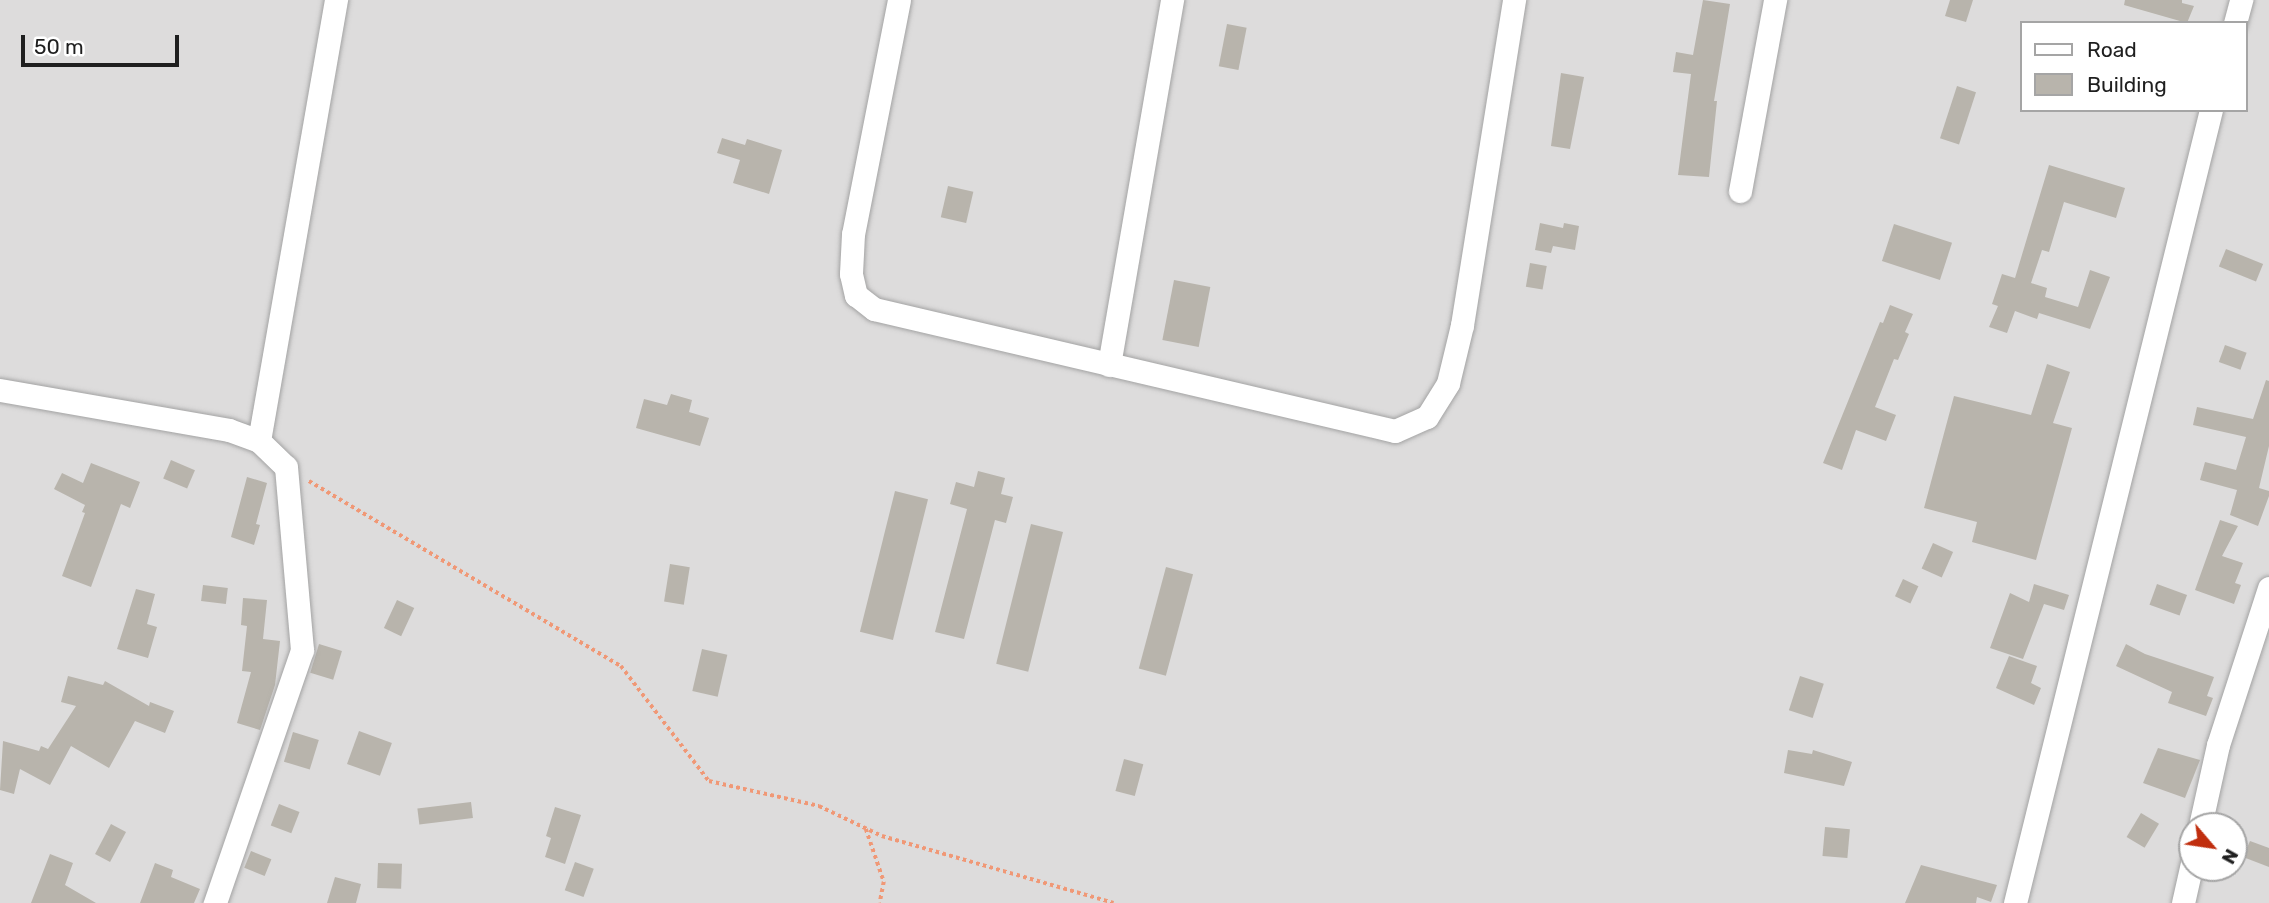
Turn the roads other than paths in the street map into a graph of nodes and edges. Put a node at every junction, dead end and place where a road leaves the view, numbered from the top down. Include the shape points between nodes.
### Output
1 (336, 0) edge
2 (899, 0) edge
3 (1172, 0) edge
4 (1514, 0) edge
5 (1775, 0) edge
6 (2241, 0) edge
7 (2236, 21) edge
8 (2211, 112) edge
9 (1740, 191) dead end
10 (1109, 365) junction
11 (0, 390) edge
12 (259, 440) junction
13 (2269, 588) edge
14 (2203, 812) edge
15 (2188, 882) edge
16 (215, 903) edge
17 (2014, 903) edge
18 (2183, 903) edge

1 - 12 street
2 - 10 street via 853,234 850,274 856,295 874,309
3 - 10 street
4 - 10 street via 1462,325 1447,383 1427,417 1395,431
5 - 9 street
6 - 7 street
8 - 17 street
11 - 12 street via 229,430
12 - 16 street via 286,467 302,650
13 - 14 street via 2218,745
15 - 18 street

